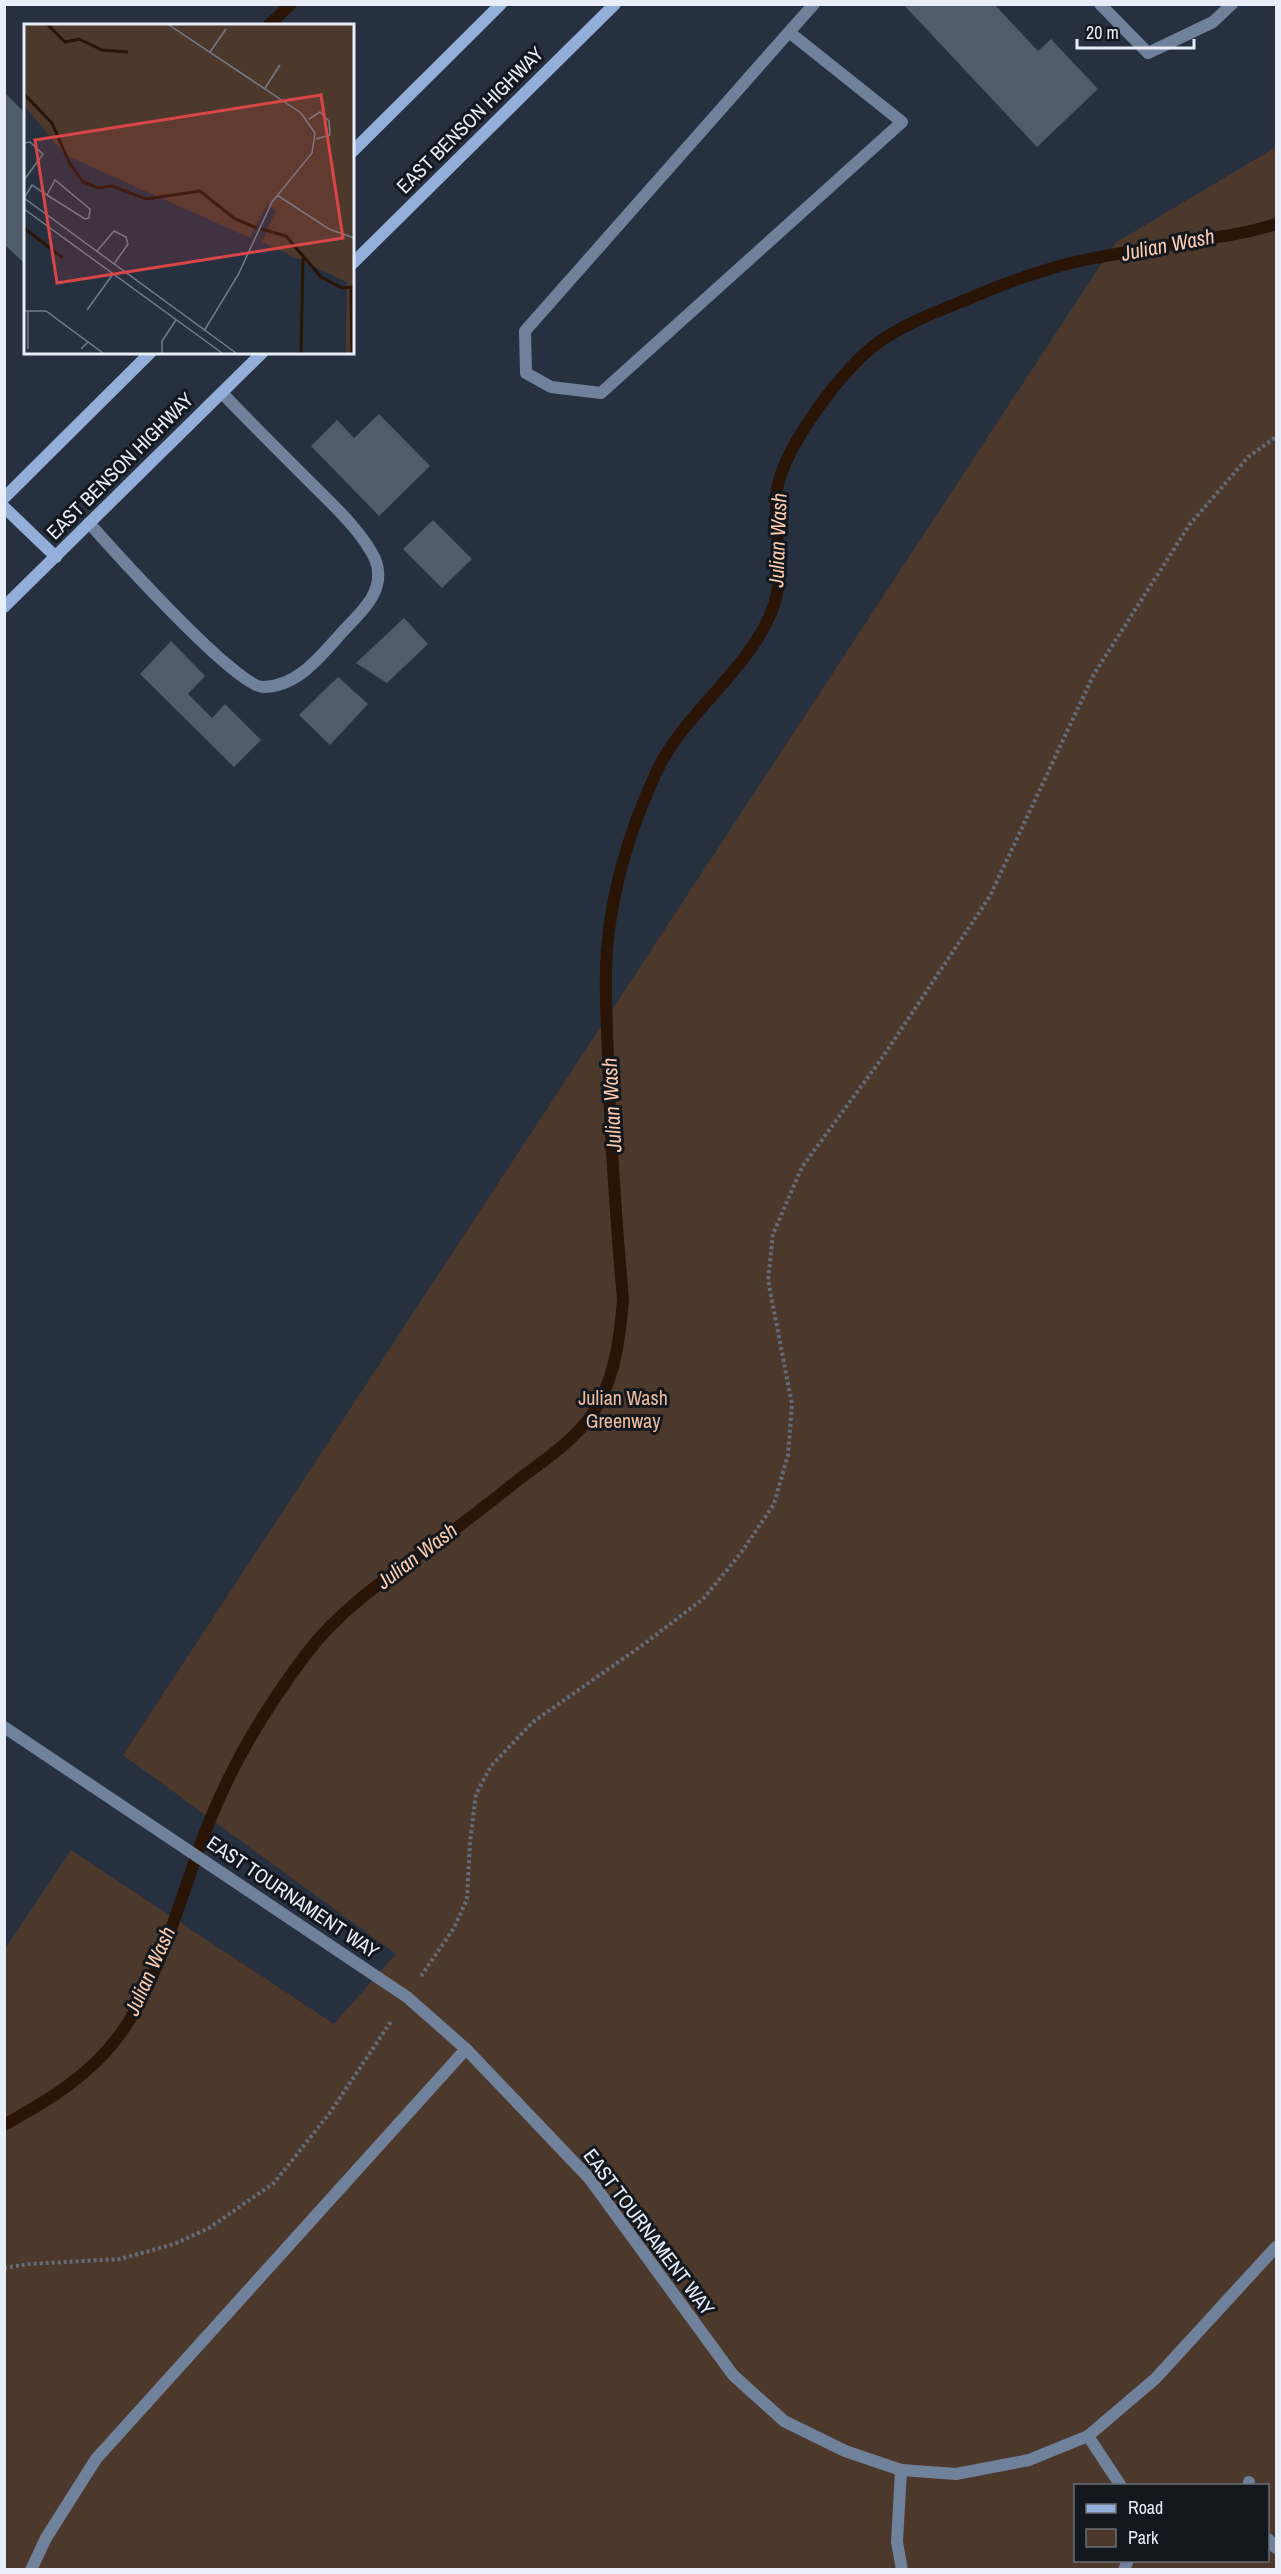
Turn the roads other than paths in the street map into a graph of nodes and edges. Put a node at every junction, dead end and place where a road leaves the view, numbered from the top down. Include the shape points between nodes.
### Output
1 (501, 4) edge
2 (615, 4) edge
3 (814, 4) edge
4 (1100, 4) edge
5 (1232, 4) edge
6 (789, 33) junction
7 (354, 150) edge
8 (354, 262) edge
9 (149, 354) edge
10 (261, 354) edge
11 (222, 393) junction
12 (4, 498) edge
13 (4, 507) edge
14 (89, 524) junction
15 (56, 557) junction
16 (4, 607) edge
17 (4, 1727) edge
18 (466, 2049) junction
19 (1276, 2247) edge
20 (1088, 2436) junction
21 (901, 2470) junction
22 (1120, 2484) edge
23 (31, 2570) edge
24 (902, 2570) edge

1 - 7 main road
2 - 8 main road, EAST BENSON HIGHWAY
3 - 6 street
4 - 5 street via 1148,53 1213,22
6 - 6 street via 525,331 526,373 551,387 601,393 902,122
9 - 12 main road
10 - 11 main road, EAST BENSON HIGHWAY
11 - 14 main road, EAST BENSON HIGHWAY
11 - 14 street via 345,517 374,558 379,573 370,603 306,670 273,686 260,687 244,679
13 - 15 main road
14 - 15 main road, EAST BENSON HIGHWAY
15 - 16 main road, EAST BENSON HIGHWAY
17 - 18 street, EAST TOURNAMENT WAY via 407,1997
18 - 21 street, EAST TOURNAMENT WAY via 589,2178 733,2375 784,2421 845,2451
18 - 23 street via 96,2459 46,2538
19 - 20 street, EAST TOURNAMENT WAY via 1155,2379
20 - 21 street, EAST TOURNAMENT WAY via 1029,2460 956,2474
20 - 22 street
21 - 24 street via 897,2542

